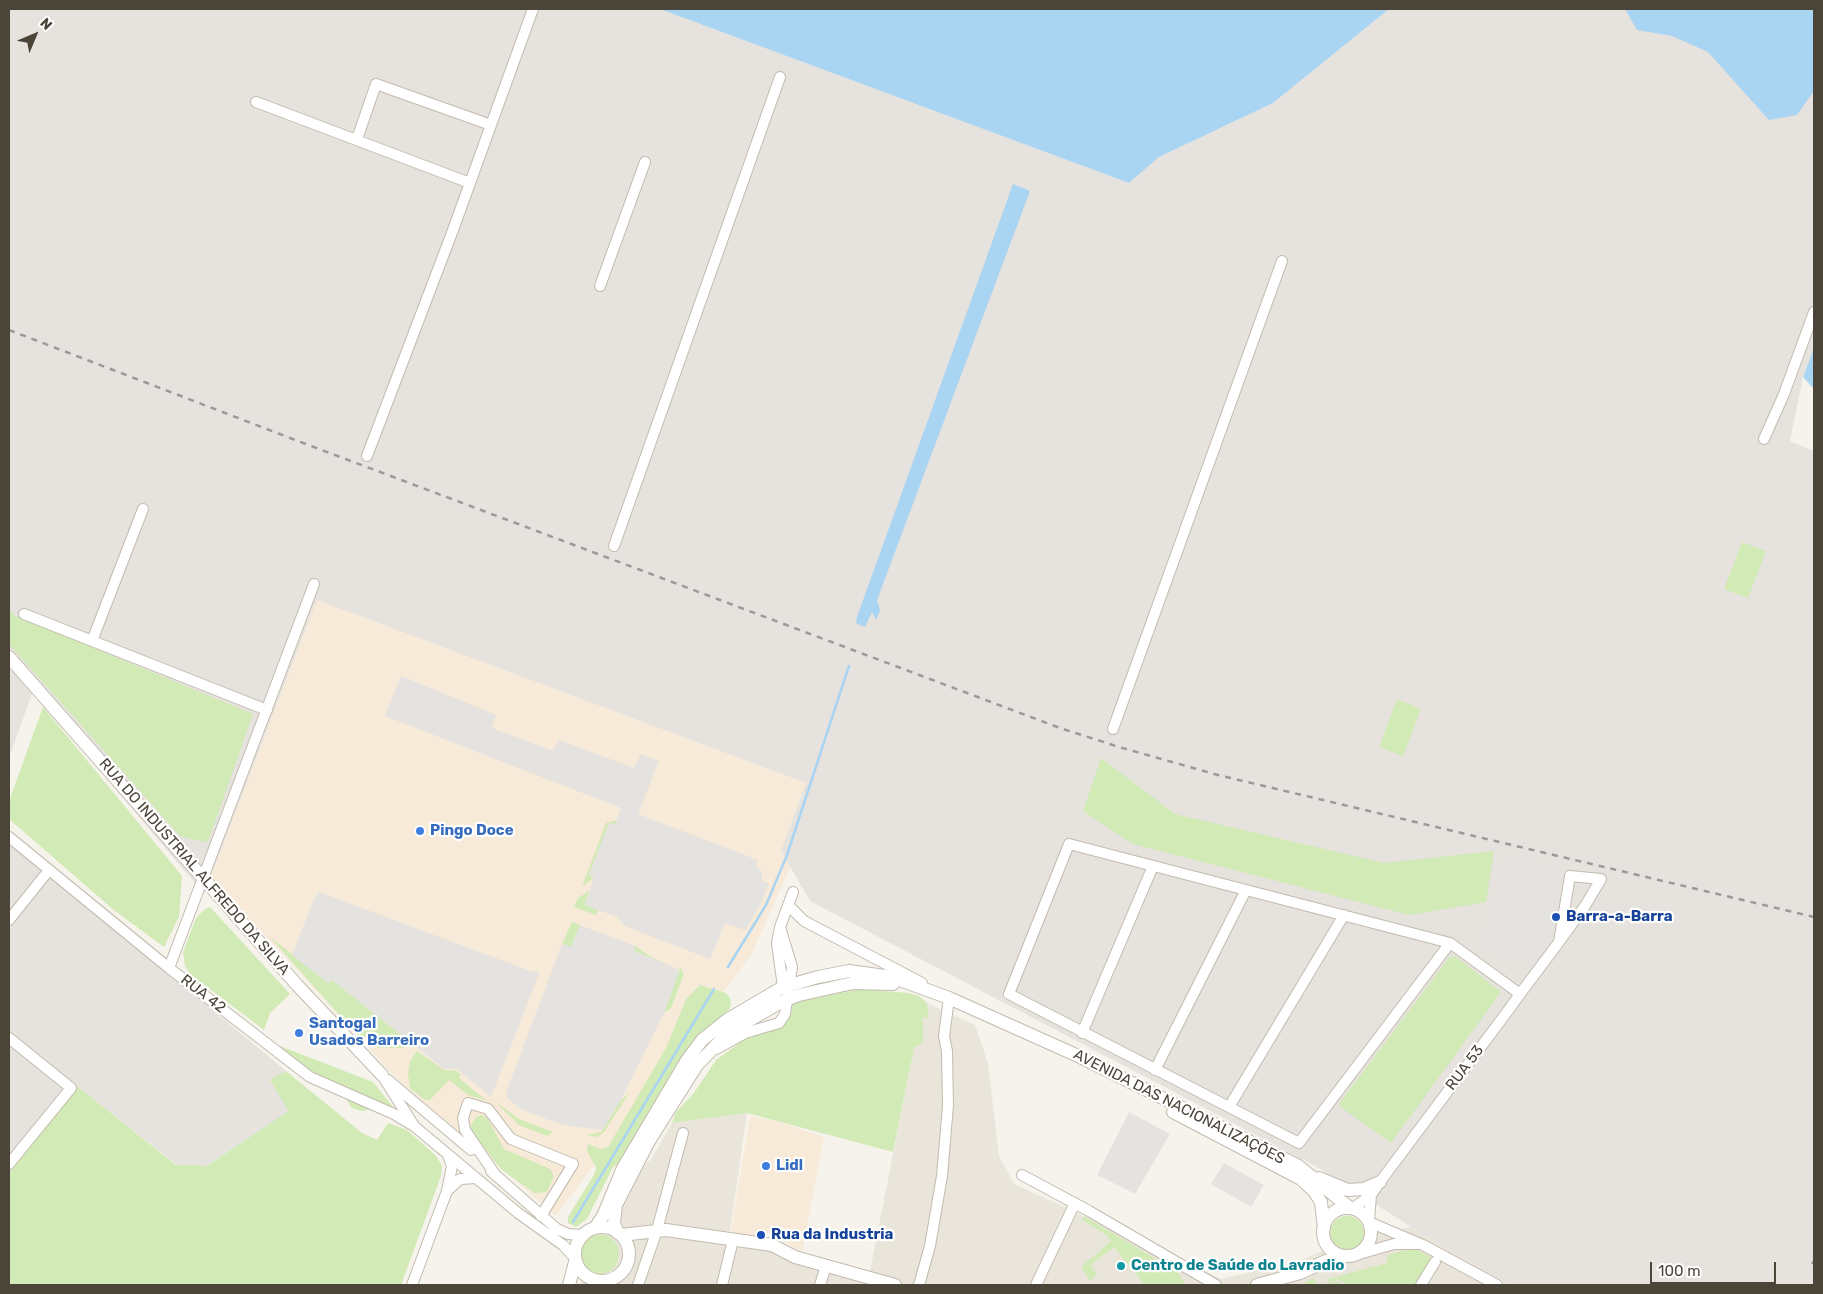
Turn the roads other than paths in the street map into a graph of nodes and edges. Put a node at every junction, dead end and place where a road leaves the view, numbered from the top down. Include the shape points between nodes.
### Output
1 (532, 9) edge
2 (780, 77) dead end
3 (256, 102) dead end
4 (491, 125) junction
5 (357, 139) junction
6 (645, 162) dead end
7 (470, 183) junction
8 (1282, 261) dead end
9 (600, 286) dead end
10 (1814, 312) edge
11 (1764, 439) dead end
12 (367, 456) dead end
13 (143, 509) dead end
14 (614, 546) dead end
15 (314, 584) dead end
16 (24, 614) dead end
17 (92, 641) junction
18 (9, 657) edge
19 (267, 710) junction
20 (1113, 729) dead end
21 (10, 840) edge
22 (1153, 866) junction
23 (49, 870) junction
24 (204, 879) junction
25 (1246, 890) junction
26 (793, 892) dead end
27 (788, 904) junction
28 (1344, 915) junction
29 (9, 920) edge
30 (1559, 942) junction
31 (1450, 943) junction
32 (169, 968) junction
33 (787, 990) junction
34 (1520, 994) junction
35 (949, 998) junction
36 (998, 1020) junction
37 (1082, 1033) junction
38 (9, 1038) edge
39 (1155, 1070) junction
40 (382, 1074) junction
41 (1229, 1107) junction
42 (414, 1126) junction
43 (683, 1132) dead end
44 (448, 1155) junction
45 (9, 1164) edge
46 (1306, 1170) junction
47 (1022, 1175) dead end
48 (496, 1176) junction
49 (476, 1178) junction
50 (1380, 1182) junction
51 (447, 1191) junction
52 (1371, 1195) junction
53 (1075, 1203) junction
54 (1351, 1208) junction
55 (541, 1216) junction
56 (1369, 1222) junction
57 (595, 1228) junction
58 (652, 1231) junction
59 (1323, 1232) junction
60 (619, 1234) junction
61 (582, 1236) junction
62 (733, 1240) junction
63 (1424, 1245) junction
64 (1359, 1254) junction
65 (1344, 1256) junction
66 (575, 1260) junction
67 (628, 1261) junction
68 (1435, 1262) dead end
69 (826, 1266) junction
70 (1300, 1273) junction
71 (590, 1279) junction
72 (412, 1285) edge
73 (569, 1285) edge
74 (577, 1285) edge
75 (638, 1285) edge
76 (722, 1285) edge
77 (820, 1285) edge
78 (895, 1285) edge
79 (919, 1285) edge
80 (1036, 1285) edge
81 (1216, 1285) edge
82 (1257, 1285) edge
83 (1421, 1285) edge
84 (1497, 1285) edge

1 - 4 street
2 - 14 street
3 - 5 street
4 - 5 street via 376,84
4 - 7 street
5 - 7 street
6 - 9 street
7 - 12 street
8 - 20 street
10 - 11 street
13 - 17 street
15 - 19 street
16 - 17 street
17 - 19 street
18 - 24 street, RUA DO INDUSTRIAL ALFREDO DA SILVA
19 - 24 street
21 - 23 street, RUA 42
22 - 25 street
22 - 37 street
22 - 37 street via 1069,844 1009,994
23 - 29 street
23 - 32 street, RUA 42
24 - 32 street
24 - 40 street, RUA DO INDUSTRIAL ALFREDO DA SILVA via 297,985
25 - 28 street
25 - 39 street
26 - 27 street
27 - 33 street via 780,927 792,962
27 - 35 street via 804,921
28 - 31 street
28 - 41 street
30 - 30 street, RUA 53 via 1570,876 1601,879 1585,906
30 - 34 street, RUA 53
31 - 34 street
31 - 41 street via 1299,1143
32 - 42 street, RUA 42 via 310,1077
33 - 35 street, AVENIDA DAS NACIONALIZAÇÕES via 849,971 892,977
33 - 57 street, AVENIDA DAS NACIONALIZAÇÕES via 727,1020 690,1055 623,1168
33 - 60 street, AVENIDA DAS NACIONALIZAÇÕES via 729,1032 704,1056 667,1110 620,1194 614,1213
34 - 50 street, RUA 53
35 - 36 street, AVENIDA DAS NACIONALIZAÇÕES
35 - 79 street via 944,1036 948,1105 942,1176 930,1246
36 - 46 street, AVENIDA DAS NACIONALIZAÇÕES via 1076,1055
36 - 59 street, AVENIDA DAS NACIONALIZAÇÕES via 1301,1179 1321,1202
37 - 39 street
38 - 45 street via 71,1088
39 - 41 street
40 - 42 street
40 - 48 street via 458,1137
42 - 44 street
43 - 58 street
44 - 49 street
44 - 51 street via 452,1166
46 - 50 street via 1348,1190 1364,1189
46 - 54 street, AVENIDA DAS NACIONALIZAÇÕES
47 - 53 street
48 - 55 street
48 - 55 street via 464,1130 463,1118 468,1103 488,1109 511,1139 573,1164
49 - 51 street via 460,1179
49 - 66 street via 563,1245
50 - 52 street, RUA 53
51 - 72 street
52 - 54 street, RUA 53
52 - 56 street
53 - 80 street
53 - 81 street
54 - 56 street
54 - 59 street via 1343,1208 1330,1215
55 - 61 street via 562,1232
56 - 63 street
56 - 64 street via 1369,1243
57 - 60 street via 607,1228
57 - 61 street, AVENIDA DAS NACIONALIZAÇÕES
58 - 60 street
58 - 62 street
58 - 67 street via 635,1244
58 - 75 street
59 - 65 street via 1330,1249
59 - 70 street via 1317,1256
60 - 67 street, AVENIDA DAS NACIONALIZAÇÕES via 629,1252
61 - 66 street via 576,1246
62 - 69 street via 772,1245
62 - 76 street
63 - 64 street via 1394,1244
63 - 84 street
64 - 65 street
65 - 70 street
66 - 71 street via 578,1269
66 - 73 street
67 - 71 street via 613,1279
68 - 83 street
69 - 77 street
69 - 78 street
70 - 82 street
71 - 74 street

